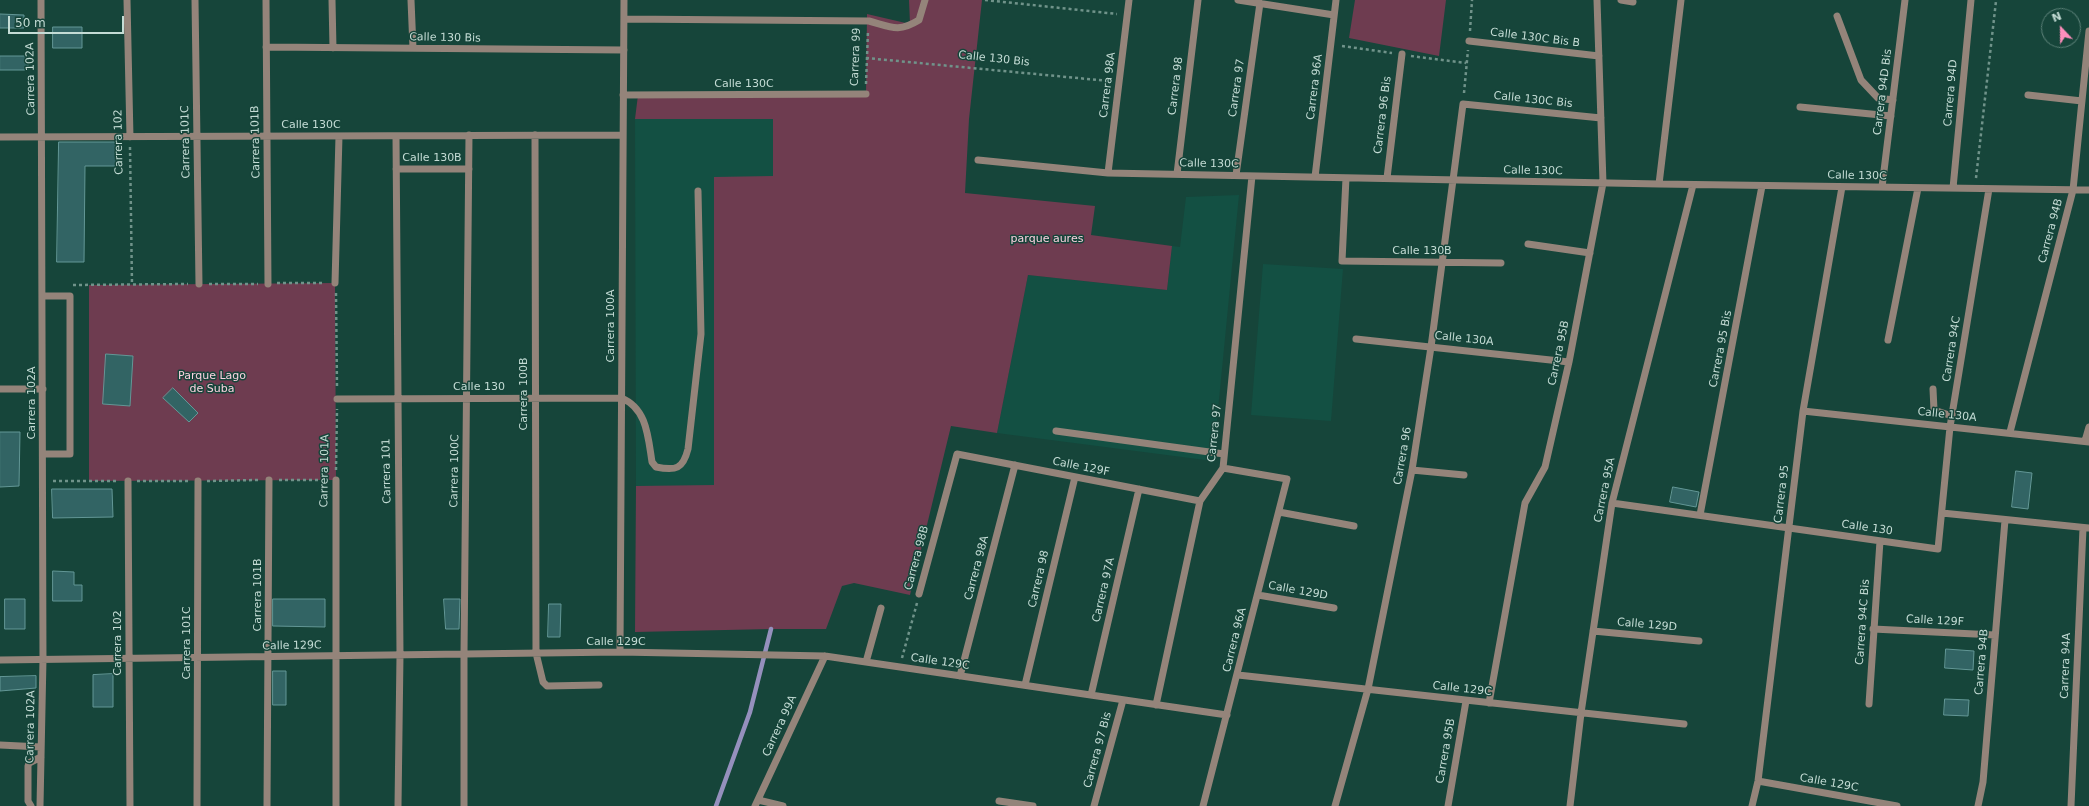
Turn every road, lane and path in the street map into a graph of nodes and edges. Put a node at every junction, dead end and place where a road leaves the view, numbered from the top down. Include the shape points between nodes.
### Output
1 (41, 0) edge
2 (127, 0) edge
3 (195, 0) edge
4 (266, 0) edge
5 (332, 0) edge
6 (411, 0) edge
7 (624, 0) edge
8 (925, 0) edge
9 (985, 0) edge
10 (1129, 0) edge
11 (1198, 0) edge
12 (1238, 0) edge
13 (1336, 0) edge
14 (1597, 0) edge
15 (1621, 0) edge
16 (1681, 0) edge
17 (1905, 0) edge
18 (1971, 0) edge
19 (1996, 1) dead end
20 (1633, 2) dead end
21 (1260, 3) junction
22 (1334, 15) junction
23 (1128, 16) junction
24 (1837, 16) dead end
25 (624, 19) junction
26 (869, 21) junction
27 (2089, 31) edge
28 (1469, 41) dead end
29 (266, 47) junction
30 (333, 48) junction
31 (413, 48) junction
32 (624, 50) junction
33 (1402, 54) dead end
34 (1599, 56) junction
35 (866, 58) junction
36 (1119, 82) junction
37 (866, 94) joint
38 (623, 95) junction
39 (2028, 95) dead end
40 (1893, 100) junction
41 (2082, 101) junction
42 (1463, 104) joint
43 (1800, 107) dead end
44 (1891, 116) junction
45 (1601, 118) junction
46 (469, 135) junction
47 (534, 135) junction
48 (623, 135) junction
49 (197, 136) junction
50 (267, 136) junction
51 (339, 136) junction
52 (396, 136) junction
53 (0, 137) edge
54 (43, 137) junction
55 (130, 137) junction
56 (978, 160) dead end
57 (396, 169) junction
58 (469, 169) junction
59 (1108, 173) junction
60 (1177, 174) junction
61 (1236, 175) junction
62 (1252, 176) junction
63 (1315, 177) junction
64 (1346, 178) junction
65 (1387, 178) junction
66 (1452, 180) junction
67 (1604, 183) junction
68 (1659, 184) junction
69 (1693, 185) junction
70 (1762, 186) junction
71 (1842, 187) junction
72 (1882, 187) junction
73 (1918, 188) junction
74 (1953, 188) junction
75 (1975, 189) junction
76 (1989, 189) junction
77 (2073, 190) junction
78 (2089, 190) edge
79 (698, 191) dead end
80 (1528, 244) dead end
81 (1590, 253) junction
82 (1443, 262) junction
83 (1501, 263) dead end
84 (335, 283) joint
85 (132, 284) dead end
86 (199, 284) dead end
87 (268, 284) dead end
88 (43, 296) junction
89 (1356, 339) dead end
90 (1888, 340) dead end
91 (1431, 347) junction
92 (1569, 362) junction
93 (0, 389) edge
94 (43, 389) junction
95 (1933, 389) dead end
96 (467, 398) junction
97 (535, 398) junction
98 (621, 398) junction
99 (337, 399) junction
100 (397, 399) junction
101 (1803, 411) junction
102 (1952, 416) junction
103 (1950, 427) junction
104 (2089, 427) edge
105 (1056, 431) dead end
106 (2010, 432) junction
107 (2087, 441) edge
108 (43, 454) junction
109 (957, 454) joint
110 (1224, 454) junction
111 (1015, 465) junction
112 (1223, 468) junction
113 (1412, 470) junction
114 (1464, 474) dead end
115 (1075, 477) junction
116 (269, 480) dead end
117 (336, 480) joint
118 (128, 481) dead end
119 (198, 481) dead end
120 (1139, 489) junction
121 (1200, 501) junction
122 (1612, 503) junction
123 (1279, 512) junction
124 (1942, 513) junction
125 (1700, 516) junction
126 (2005, 520) junction
127 (1354, 526) dead end
128 (1789, 528) junction
129 (2086, 528) edge
130 (1880, 541) junction
131 (919, 594) joint
132 (1258, 594) junction
133 (881, 608) dead end
134 (1334, 608) dead end
135 (1873, 629) junction
136 (1593, 631) junction
137 (1995, 635) junction
138 (1699, 641) dead end
139 (620, 652) junction
140 (536, 653) junction
141 (464, 654) junction
142 (400, 655) junction
143 (337, 656) junction
144 (825, 656) junction
145 (268, 657) junction
146 (129, 658) junction
147 (198, 658) junction
148 (43, 659) junction
149 (0, 660) edge
150 (866, 662) junction
151 (899, 667) junction
152 (1238, 675) junction
153 (960, 676) junction
154 (599, 685) dead end
155 (1025, 685) junction
156 (1368, 689) junction
157 (1091, 695) junction
158 (1123, 700) junction
159 (1466, 701) junction
160 (1489, 703) junction
161 (1869, 704) dead end
162 (1156, 705) junction
163 (1581, 713) junction
164 (1227, 715) junction
165 (1684, 724) dead end
166 (0, 746) edge
167 (41, 747) junction
168 (41, 757) junction
169 (1758, 781) junction
170 (999, 801) dead end
171 (756, 803) edge
172 (30, 806) edge
173 (40, 806) edge
174 (130, 806) edge
175 (197, 806) edge
176 (267, 806) edge
177 (336, 806) edge
178 (398, 806) edge
179 (464, 806) edge
180 (783, 806) edge
181 (1033, 806) edge
182 (1094, 806) edge
183 (1204, 806) edge
184 (1335, 806) edge
185 (1448, 806) edge
186 (1570, 806) edge
187 (1752, 806) edge
188 (1897, 806) edge
189 (1978, 806) edge
190 (2071, 806) edge

1 - 54 street, Carrera 102A
2 - 55 street, Carrera 102
3 - 49 street, Carrera 101C
4 - 29 street, Carrera 101B
5 - 30 street
6 - 31 street
7 - 25 street, Carrera 100A
8 - 26 street via 919,20 907,28 898,29
9 - 23 path
10 - 23 street, Carrera 98A
11 - 60 street, Carrera 98
12 - 21 street
13 - 22 street, Carrera 96A
14 - 34 street, Carrera 95B
15 - 20 street
16 - 68 street
17 - 40 street, Carrera 94D Bis
18 - 74 street, Carrera 94D
19 - 75 path
21 - 22 street
21 - 61 street, Carrera 97
22 - 63 street, Carrera 96A
23 - 36 street, Carrera 98A
24 - 40 street via 1861,80 1878,98
25 - 26 street
25 - 32 street, Carrera 100A
26 - 35 path, Carrera 99
27 - 41 street, Carrera 94B
28 - 34 street, Calle 130C Bis B
29 - 30 street, Calle 130 Bis
29 - 50 street, Carrera 101B
30 - 31 street, Calle 130 Bis
31 - 32 street, Calle 130 Bis
32 - 38 street, Carrera 100A
33 - 65 street, Carrera 96 Bis
34 - 45 street, Carrera 95B
35 - 36 path, Calle 130 Bis
35 - 37 path, Carrera 99
36 - 59 street, Carrera 98A
37 - 38 street, Calle 130C
38 - 48 street, Carrera 100A
39 - 41 street
40 - 44 street, Carrera 94D Bis
41 - 77 street, Carrera 94B
42 - 45 street, Calle 130C Bis
42 - 66 street, Carrera 96
43 - 44 street
44 - 72 street, Carrera 94D Bis
45 - 67 street, Carrera 95B
46 - 47 street, Calle 130C
46 - 52 street, Calle 130C
46 - 58 street, Carrera 100C
47 - 48 street, Calle 130C
47 - 97 street, Carrera 100B
48 - 98 street, Carrera 100A
49 - 50 street, Calle 130C
49 - 55 street, Calle 130C
49 - 86 street, Carrera 101C
50 - 51 street, Calle 130C
50 - 87 street, Carrera 101B
51 - 52 street, Calle 130C
51 - 84 street
52 - 57 street, Carrera 101
53 - 54 street, Calle 130C
54 - 55 street, Calle 130C
54 - 88 street, Carrera 102A
55 - 85 path, Carrera 102
56 - 59 street, Calle 130C
57 - 58 street, Calle 130B
57 - 100 street, Carrera 101
58 - 96 street, Carrera 100C
59 - 60 street, Calle 130C
60 - 61 street, Calle 130C
61 - 62 street, Calle 130C
62 - 63 street, Calle 130C
62 - 110 street, Carrera 97
63 - 64 street, Calle 130C
64 - 65 street, Calle 130C
64 - 82 street, Calle 130B via 1342,261
65 - 66 street, Calle 130C
66 - 67 street, Calle 130C
66 - 82 street, Carrera 96
67 - 68 street, Calle 130C
67 - 81 street, Carrera 95B
68 - 69 street, Calle 130C
69 - 70 street, Calle 130C
69 - 122 street, Carrera 95A
70 - 71 street, Calle 130C
70 - 125 street, Carrera 95 Bis
71 - 72 street, Calle 130C
71 - 101 street, Carrera 95
72 - 73 street, Calle 130C
73 - 74 street, Calle 130C
73 - 90 street
74 - 75 street, Calle 130C
75 - 76 street, Calle 130C
76 - 77 street, Calle 130C
76 - 102 street, Carrera 94C
77 - 78 street, Calle 130C
77 - 106 street, Carrera 94B
79 - 98 street via 702,334 685,462 670,470 656,467 652,462 643,418 632,402
80 - 81 street
81 - 92 street, Carrera 95B
82 - 83 street, Calle 130B
82 - 91 street, Carrera 96
84 - 99 path, Carrera 101A
88 - 94 street, Carrera 102A
88 - 108 street via 70,296 70,454
89 - 91 street, Calle 130A
91 - 92 street, Calle 130A
91 - 113 street, Carrera 96
92 - 160 street, Carrera 95B via 1546,467 1525,503
93 - 94 street
94 - 108 street, Carrera 102A
95 - 102 street via 1934,410
96 - 97 street, Calle 130
96 - 100 street, Calle 130
96 - 141 street, Carrera 100C
97 - 98 street, Calle 130
97 - 140 street, Carrera 100B
98 - 139 street, Carrera 100A
99 - 100 street, Calle 130
99 - 117 path, Carrera 101A
100 - 142 street, Carrera 101
101 - 103 street, Calle 130A
101 - 128 street, Carrera 95
102 - 103 street, Carrera 94C
103 - 106 street, Calle 130A
103 - 124 street, Carrera 94C
104 - 107 street
105 - 110 street
106 - 107 street, Calle 130A
108 - 148 street, Carrera 102A
109 - 111 street, Calle 129F
109 - 131 street, Carrera 98B
110 - 112 street, Carrera 97
111 - 115 street, Calle 129F
111 - 153 street, Carrera 98A
112 - 121 street, Carrera 97
112 - 123 street, Carrera 96A via 1287,479
113 - 114 street
113 - 156 street, Carrera 96
115 - 120 street, Calle 129F
115 - 155 street, Carrera 98
116 - 145 street, Carrera 101B
117 - 143 street, Carrera 101A
118 - 146 street, Carrera 102
119 - 147 street, Carrera 101C
120 - 121 street, Calle 129F
120 - 157 street, Carrera 97A
121 - 162 street, Carrera 97
122 - 125 street, Calle 130
122 - 136 street, Carrera 95A
123 - 127 street
123 - 132 street, Carrera 96A
124 - 126 street
124 - 130 street, Calle 130 via 1938,549
125 - 128 street, Calle 130
126 - 129 street
126 - 137 street, Carrera 94B
128 - 130 street, Calle 130
128 - 169 street, Carrera 95
129 - 190 street, Carrera 94A
130 - 135 street, Carrera 94C Bis
131 - 151 path, Carrera 98B
132 - 134 street, Calle 129D
132 - 152 street, Carrera 96A
133 - 150 street
135 - 137 street, Calle 129F
135 - 161 street, Carrera 94C Bis
136 - 138 street, Calle 129D
136 - 163 street, Carrera 95A
137 - 189 street, Carrera 94B via 1983,782
139 - 140 street, Calle 129C
139 - 144 street, Calle 129C
140 - 141 street, Calle 129C
140 - 154 street, Carrera 100B via 543,682 547,686
141 - 142 street, Calle 129C
141 - 179 street, Carrera 100C
142 - 143 street, Calle 129C
142 - 178 street, Carrera 101
143 - 145 street, Calle 129C
143 - 177 street, Carrera 101A
144 - 150 street, Calle 129C
144 - 171 street, Carrera 99A
145 - 147 street, Calle 129C
145 - 176 street, Carrera 101B
146 - 147 street, Calle 129C
146 - 148 street, Calle 129C
146 - 174 street, Carrera 102
147 - 175 street, Carrera 101C
148 - 149 street, Calle 129C
148 - 167 street, Carrera 102A
150 - 151 street, Calle 129C
151 - 153 street, Calle 129C
152 - 156 street, Calle 129C
152 - 164 street, Carrera 96A
153 - 155 street, Calle 129C
155 - 157 street, Calle 129C
156 - 159 street, Calle 129C
156 - 184 street, Carrera 96
157 - 158 street, Calle 129C
158 - 162 street, Calle 129C
158 - 182 street, Carrera 97 Bis
159 - 160 street, Calle 129C
159 - 185 street, Carrera 95B
160 - 163 street, Calle 129C
162 - 164 street, Calle 129C
163 - 165 street, Calle 129C
163 - 186 street, Carrera 95A
164 - 183 street, Carrera 96A
166 - 167 street
167 - 168 street, Carrera 102A
168 - 172 street via 28,766
168 - 173 street, Carrera 102A
169 - 187 street, Carrera 95
169 - 188 street, Calle 129C
170 - 181 street
171 - 180 street

